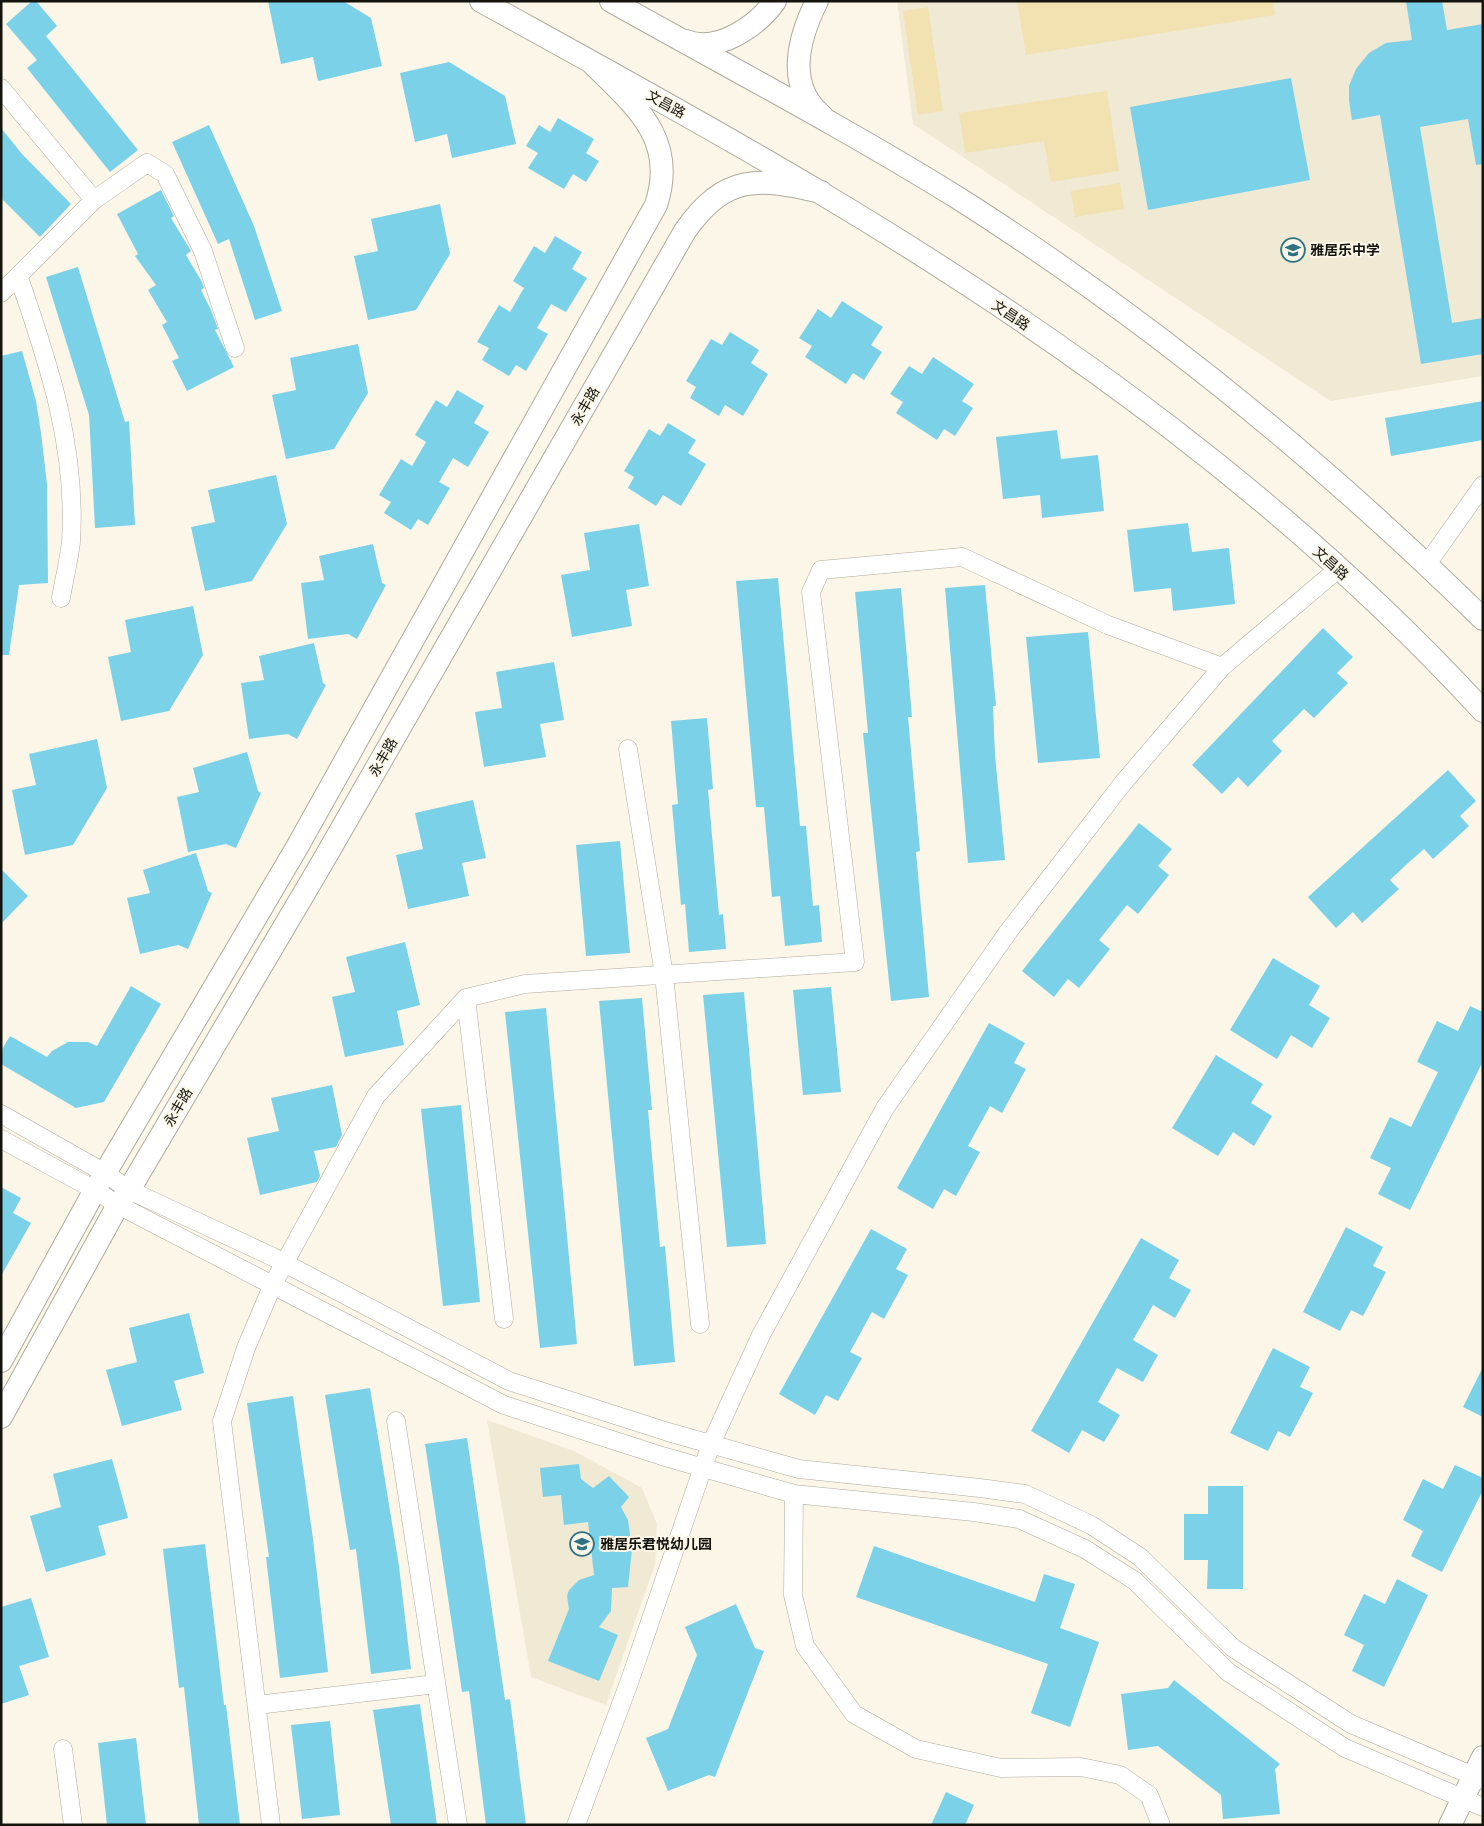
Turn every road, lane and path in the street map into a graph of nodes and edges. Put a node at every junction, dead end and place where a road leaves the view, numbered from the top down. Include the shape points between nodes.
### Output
1 (480, 1) edge
2 (611, 1) edge
3 (775, 1) edge
4 (817, 1) edge
5 (668, 33) junction
6 (591, 62) junction
7 (1, 88) edge
8 (838, 129) junction
9 (821, 192) junction
10 (94, 200) junction
11 (18, 278) junction
12 (1, 293) edge
13 (235, 348) dead end
14 (1483, 485) edge
15 (1427, 564) junction
16 (1338, 569) junction
17 (61, 598) dead end
18 (1483, 619) edge
19 (1222, 667) junction
20 (1483, 711) edge
21 (628, 749) dead end
22 (664, 975) junction
23 (466, 998) junction
24 (1, 1114) edge
25 (1, 1140) edge
26 (100, 1182) junction
27 (124, 1198) junction
28 (284, 1263) junction
29 (273, 1284) junction
30 (504, 1319) dead end
31 (700, 1324) dead end
32 (1, 1361) edge
33 (1, 1417) edge
34 (396, 1421) dead end
35 (711, 1444) junction
36 (703, 1468) junction
37 (794, 1494) junction
38 (436, 1684) junction
39 (256, 1705) junction
40 (63, 1749) dead end
41 (1480, 1771) edge
42 (1473, 1803) edge
43 (74, 1825) edge
44 (271, 1825) edge
45 (458, 1825) edge
46 (576, 1825) edge
47 (1161, 1825) edge
48 (1450, 1825) edge

1 - 6 street, 文昌路
2 - 5 street
3 - 5 street via 745,32 724,40 690,43
4 - 8 street via 801,41 797,60 800,80 814,110
5 - 8 street
6 - 9 street, 文昌路
6 - 26 street, 永丰路 via 632,102 657,139 664,174 656,205 296,849
7 - 10 street
8 - 15 street via 959,199 1195,365
9 - 16 street, 文昌路 via 916,251 1113,386 1198,449
9 - 27 street, 永丰路 via 770,182 735,186 708,202 691,223 317,872
10 - 11 street
10 - 13 street via 147,163 165,174 203,251
11 - 12 street
11 - 17 street via 44,349 70,468 71,542
14 - 15 street
15 - 18 street
16 - 19 street
16 - 20 street, 文昌路 via 1446,671
19 - 22 street via 1108,625 962,557 822,570 811,592 855,962
19 - 35 street via 1123,783 1008,932 885,1108 761,1335
21 - 22 street
22 - 23 street via 525,984
22 - 31 street
23 - 28 street via 376,1096
23 - 30 street
24 - 26 street
25 - 26 street
26 - 27 street
26 - 32 street, 永丰路
27 - 28 street
27 - 29 street
27 - 33 street, 永丰路
28 - 29 street
28 - 35 street via 509,1381
29 - 36 street via 504,1405
29 - 39 street via 246,1348 222,1421
34 - 38 street
35 - 36 street
35 - 41 street via 799,1469 1025,1494 1091,1525 1140,1557 1233,1648 1350,1724
36 - 37 street
36 - 46 street
37 - 42 street via 974,1512 1028,1523 1085,1549 1135,1581 1228,1672 1345,1748
37 - 47 street via 793,1594 805,1646 854,1714 916,1749 1001,1768 1081,1767 1120,1775 1149,1795
38 - 39 street
38 - 45 street
39 - 44 street
40 - 43 street
41 - 42 street
42 - 48 street

